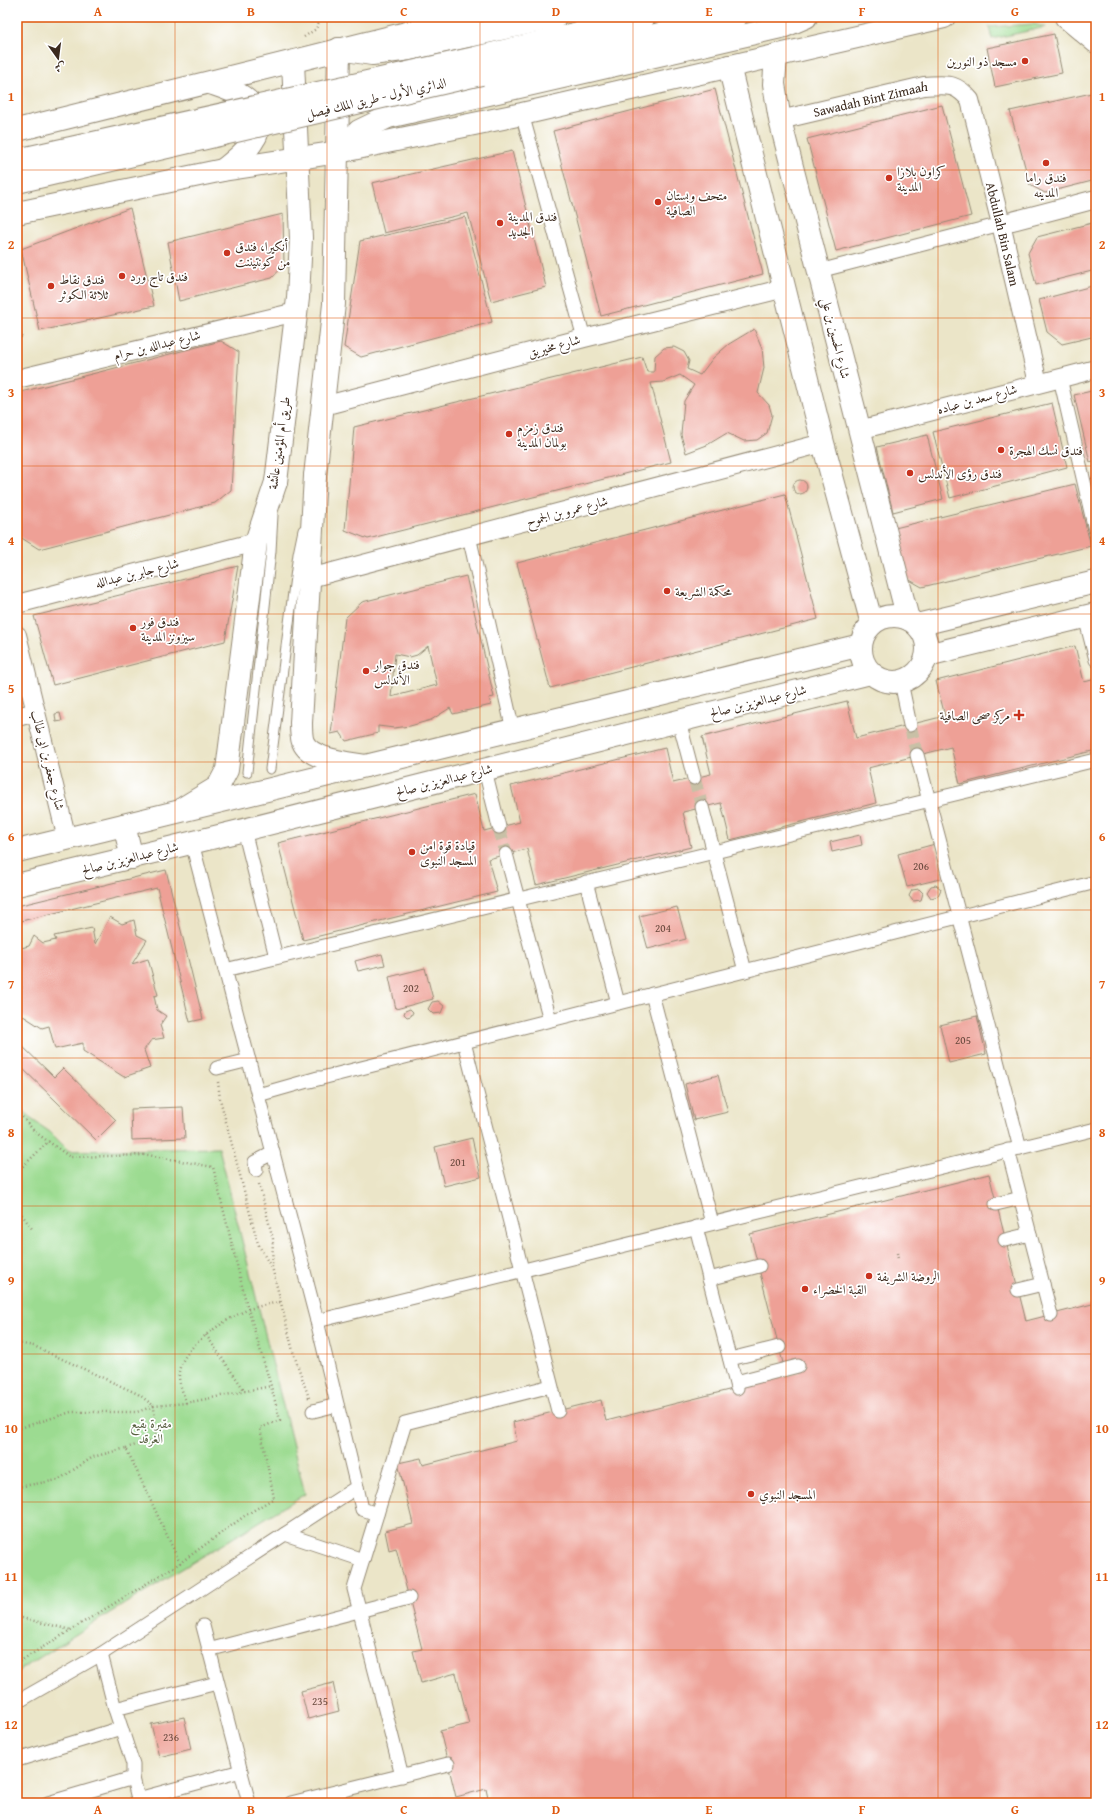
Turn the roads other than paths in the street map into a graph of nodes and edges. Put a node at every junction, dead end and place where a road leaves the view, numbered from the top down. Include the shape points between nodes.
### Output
1 (472, 17) edge
2 (554, 17) edge
3 (644, 17) edge
4 (736, 17) edge
5 (806, 17) edge
6 (920, 17) edge
7 (944, 17) edge
8 (1067, 17) edge
9 (1096, 20) edge
10 (896, 29) junction
11 (1096, 42) edge
12 (339, 50) junction
13 (776, 55) junction
14 (293, 62) junction
15 (729, 66) junction
16 (210, 83) junction
17 (961, 89) joint
18 (522, 114) junction
19 (780, 120) junction
20 (17, 130) edge
21 (338, 152) junction
22 (297, 158) junction
23 (17, 160) edge
24 (223, 170) junction
25 (17, 182) edge
26 (1096, 200) edge
27 (38, 208) junction
28 (17, 213) edge
29 (17, 219) edge
30 (1001, 224) junction
31 (819, 271) junction
32 (785, 288) junction
33 (296, 312) junction
34 (584, 338) junction
35 (1096, 369) edge
36 (1060, 378) junction
37 (17, 379) edge
38 (1038, 383) junction
39 (323, 406) junction
40 (859, 430) junction
41 (823, 443) junction
42 (315, 476) junction
43 (276, 482) junction
44 (1096, 534) edge
45 (469, 536) junction
46 (256, 542) junction
47 (310, 578) junction
48 (1096, 582) edge
49 (17, 604) edge
50 (1090, 615) edge
51 (912, 622) junction
52 (872, 624) junction
53 (17, 635) edge
54 (861, 645) junction
55 (927, 655) junction
56 (1096, 660) edge
57 (870, 673) junction
58 (901, 682) junction
59 (36, 712) junction
60 (17, 717) edge
61 (679, 721) junction
62 (910, 724) tunnel mouth
63 (512, 730) junction
64 (917, 755) tunnel mouth
65 (1096, 760) edge
66 (365, 766) junction
67 (270, 769) dead end
68 (485, 770) junction
69 (247, 772) dead end
70 (694, 778) tunnel mouth
71 (928, 800) junction
72 (702, 807) tunnel mouth
73 (171, 814) junction
74 (124, 825) junction
75 (499, 827) tunnel mouth
76 (244, 830) junction
77 (67, 839) junction
78 (192, 843) junction
79 (17, 851) edge
80 (714, 852) junction
81 (506, 854) tunnel mouth
82 (132, 858) junction
83 (586, 882) junction
84 (1096, 882) edge
85 (17, 885) edge
86 (517, 899) junction
87 (959, 917) junction
88 (276, 957) junction
89 (226, 970) junction
90 (745, 971) junction
91 (652, 994) junction
92 (618, 1003) junction
93 (550, 1020) junction
94 (464, 1042) junction
95 (249, 1060) junction
96 (217, 1068) dead end
97 (258, 1095) junction
98 (1096, 1129) edge
99 (1014, 1149) junction
100 (273, 1153) junction
101 (256, 1170) road end
102 (1021, 1198) junction
103 (996, 1204) dead end
104 (712, 1223) junction
105 (696, 1227) junction
106 (1030, 1234) junction
107 (1005, 1240) dead end
108 (758, 1266) dead end
109 (521, 1270) junction
110 (709, 1279) junction
111 (1043, 1284) junction
112 (1018, 1290) dead end
113 (1052, 1314) dead end
114 (317, 1321) junction
115 (779, 1347) dead end
116 (730, 1359) junction
117 (798, 1366) dead end
118 (551, 1386) junction
119 (338, 1405) junction
120 (314, 1411) road end
121 (558, 1411) dead end
122 (357, 1487) junction
123 (377, 1514) junction
124 (285, 1534) junction
125 (363, 1560) junction
126 (409, 1598) dead end
127 (359, 1611) junction
128 (203, 1626) dead end
129 (208, 1650) junction
130 (101, 1654) junction
131 (217, 1682) junction
132 (17, 1702) edge
133 (115, 1709) junction
134 (121, 1728) junction
135 (17, 1760) edge
136 (448, 1764) dead end
137 (240, 1771) junction
138 (402, 1776) junction
139 (133, 1778) junction
140 (139, 1801) edge
141 (48, 1803) edge
142 (249, 1803) edge
143 (291, 1803) edge

1 - 12 main road
2 - 12 main road via 410,49 372,54
3 - 23 main road, الدائري الأول - طريق الملك فيصل, bridge via 475,58
4 - 25 main road, الدائري الأول - طريق الملك فيصل, bridge
5 - 21 main road via 785,26 388,117 359,131
6 - 10 main road via 913,23
7 - 10 main road
8 - 9 main road
8 - 11 main road
10 - 13 main road
12 - 14 main road
12 - 21 main road
13 - 15 main road
13 - 19 main road, شارع الحسين بن علي via 774,84
14 - 16 main road
14 - 22 main road, طريق أم المؤمنين عائشة
15 - 18 main road
15 - 32 main road
16 - 20 main road
16 - 24 main road via 237,93 250,102 257,116 258,129 255,139
17 - 19 street, Sawadah Bint Zimaah via 948,85 924,86
17 - 30 street, Abdullah Bin Salam via 970,100
18 - 21 main road
18 - 34 street
19 - 31 main road, شارع الحسين بن علي
21 - 22 main road
21 - 39 main road via 334,304
22 - 24 main road
22 - 33 main road, طريق أم المؤمنين عائشة via 301,238
24 - 27 main road
26 - 30 street
27 - 28 main road
27 - 29 street
30 - 31 street
30 - 38 street, Abdullah Bin Salam
31 - 40 main road, شارع الحسين بن علي
32 - 34 street, شارع مخيريق
32 - 41 main road
33 - 37 street, شارع عبدالله بن حرام
33 - 43 main road, طريق أم المؤمنين عائشة
34 - 39 street, شارع مخيريق
35 - 36 street, شارع سعد بن عباده
36 - 38 street, شارع سعد بن عباده
36 - 44 street
38 - 40 street, شارع سعد بن عباده
39 - 42 main road
40 - 51 main road, شارع الحسين بن علي
41 - 45 street, شارع عمرو بن الجموح
41 - 52 main road
42 - 47 main road
42 - 67 lane via 298,554
43 - 46 main road, طريق أم المؤمنين عائشة
43 - 69 lane
45 - 47 street, شارع عمرو بن الجموح
45 - 63 street
46 - 49 street, شارع جابر بن عبدالله
46 - 73 main road, طريق أم المؤمنين عائشة via 227,770 218,787 196,802
47 - 66 main road via 301,723 303,742 312,753
48 - 51 main road
50 - 55 main road
50 - 56 street
51 - 52 main road via 893,616
51 - 55 main road via 923,634 927,644
52 - 54 main road
53 - 59 street, شارع جعفر بن ابى طالب
54 - 57 main road via 864,665
54 - 63 main road
55 - 58 main road via 918,672
57 - 58 main road via 879,679
57 - 61 main road, شارع عبدالعزيز بن صالح
58 - 62 street
59 - 60 street
59 - 77 street, شارع جعفر بن ابى طالب
61 - 68 main road, شارع عبدالعزيز بن صالح
61 - 70 street
63 - 66 main road
64 - 71 street
65 - 71 street
66 - 73 main road
68 - 75 street
68 - 76 main road, شارع عبدالعزيز بن صالح
71 - 80 street
71 - 87 street
72 - 80 street
73 - 74 main road
74 - 77 main road
74 - 82 main road
76 - 78 main road, شارع عبدالعزيز بن صالح
76 - 88 street
77 - 79 main road
78 - 82 main road, شارع عبدالعزيز بن صالح
78 - 89 street
80 - 83 street
80 - 90 street
81 - 86 street
82 - 85 main road, شارع عبدالعزيز بن صالح
83 - 86 street
83 - 92 street
84 - 87 street
86 - 88 street
86 - 93 street
87 - 90 street
87 - 99 street
88 - 89 street
89 - 95 street
90 - 91 street
91 - 92 street
91 - 104 street
92 - 93 street
93 - 94 street
94 - 97 street
94 - 109 street
95 - 96 street
95 - 97 street
97 - 100 street
98 - 99 street
99 - 102 street
99 - 104 street
100 - 101 street via 255,1162
100 - 114 street
102 - 103 street
102 - 106 street
104 - 105 street
105 - 109 street
105 - 110 street
106 - 107 street
106 - 111 street
108 - 110 street
109 - 114 street
109 - 118 street
110 - 116 street
111 - 112 street
111 - 113 street
114 - 119 street
115 - 116 street
116 - 117 street via 737,1385
118 - 121 street
118 - 123 street via 405,1423
119 - 120 street
119 - 122 street
122 - 123 street via 362,1509
122 - 124 street
123 - 125 street
124 - 125 street
124 - 130 street
125 - 127 street via 354,1589
126 - 127 street
127 - 129 street
127 - 138 street
128 - 129 street
129 - 131 street
130 - 132 street
130 - 133 street
131 - 133 street
131 - 137 street
133 - 134 street
134 - 135 street
134 - 139 street via 133,1764
136 - 138 street
137 - 140 street
137 - 142 street
138 - 143 street
139 - 140 street
139 - 141 street

